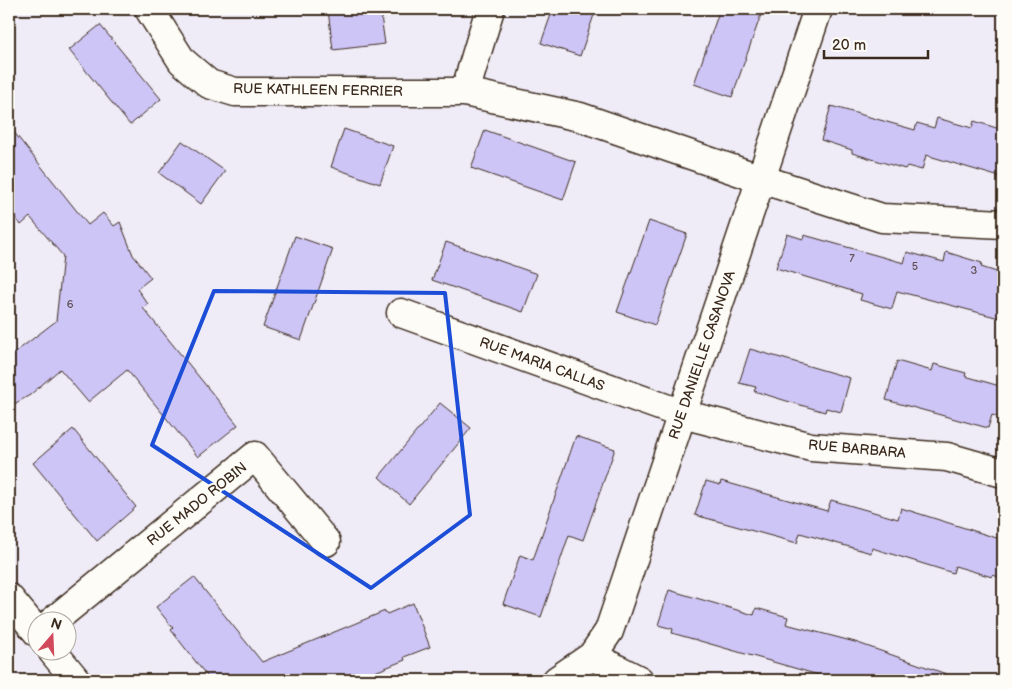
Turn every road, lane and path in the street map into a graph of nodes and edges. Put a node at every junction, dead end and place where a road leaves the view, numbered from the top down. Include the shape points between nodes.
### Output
1 (149, 9) edge
2 (490, 9) edge
3 (818, 9) edge
4 (465, 92) junction
5 (761, 179) junction
6 (1003, 224) edge
7 (401, 313) dead end
8 (682, 414) junction
9 (1003, 473) edge
10 (326, 542) dead end
11 (9, 598) edge
12 (64, 612) edge
13 (28, 621) edge
14 (592, 656) junction
15 (61, 662) edge
16 (76, 680) edge
17 (556, 680) edge
18 (639, 680) edge

1 - 4 street, RUE KATHLEEN FERRIER via 182,61 208,84 235,92
2 - 4 street
3 - 5 street, RUE DANIELLE CASANOVA
4 - 5 street, RUE KATHLEEN FERRIER via 580,117
5 - 6 street, RUE KATHLEEN FERRIER via 882,218
5 - 8 street, RUE DANIELLE CASANOVA
7 - 8 street, RUE MARIA CALLAS
8 - 9 street, RUE BARBARA via 811,447 947,457
8 - 14 street, RUE DANIELLE CASANOVA via 609,631
10 - 12 street, RUE MADO ROBIN via 255,456
11 - 13 street
14 - 17 street, RUE DANIELLE CASANOVA
14 - 18 street
15 - 16 street

